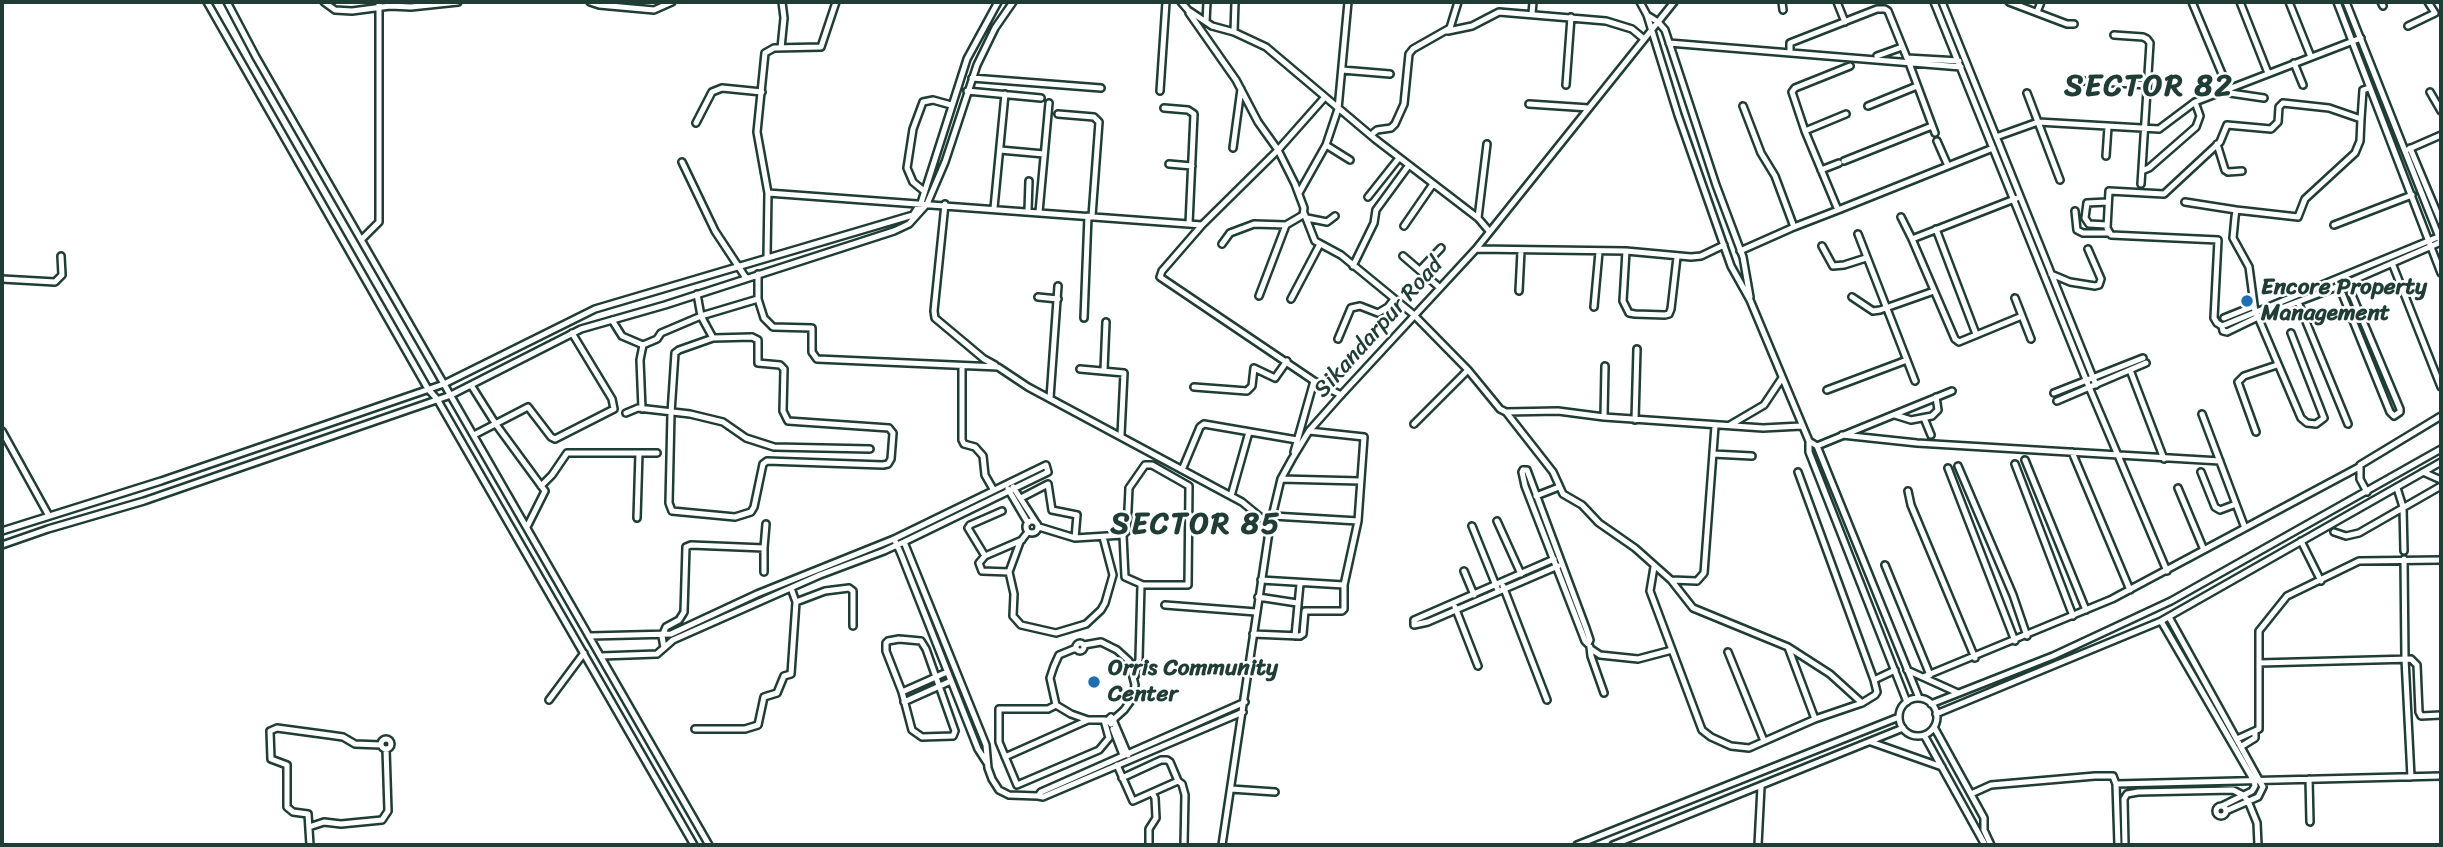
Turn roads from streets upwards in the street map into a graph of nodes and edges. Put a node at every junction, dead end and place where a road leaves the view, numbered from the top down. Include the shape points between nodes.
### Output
1 (207, 2) edge
2 (324, 2) edge
3 (458, 2) edge
4 (590, 2) edge
5 (672, 2) edge
6 (782, 2) edge
7 (836, 2) edge
8 (998, 2) edge
9 (1013, 2) edge
10 (1166, 2) edge
11 (1207, 2) edge
12 (1235, 2) edge
13 (1348, 2) edge
14 (1458, 2) edge
15 (1533, 2) edge
16 (1640, 2) edge
17 (1674, 2) edge
18 (1782, 2) edge
19 (1837, 2) edge
20 (1934, 2) edge
21 (1942, 2) edge
22 (2009, 2) edge
23 (2041, 2) edge
24 (2192, 2) edge
25 (2240, 2) edge
26 (2289, 2) edge
27 (2337, 2) edge
28 (2346, 2) edge
29 (2428, 2) edge
30 (230, 3) edge
31 (379, 5) edge
32 (1185, 5) edge
33 (1783, 10) dead end
34 (2037, 12) junction
35 (1532, 14) junction
36 (1647, 15) junction
37 (1571, 17) junction
38 (1206, 22) junction
39 (1658, 22) junction
40 (1845, 22) junction
41 (2074, 24) dead end
42 (2408, 26) dead end
43 (1651, 30) junction
44 (1448, 31) junction
45 (1234, 32) junction
46 (2114, 34) dead end
47 (2361, 38) junction
48 (1644, 39) junction
49 (2352, 41) junction
50 (1669, 43) junction
51 (1902, 47) junction
52 (781, 48) junction
53 (1790, 51) junction
54 (1877, 57) dead end
55 (2311, 57) junction
56 (1909, 63) junction
57 (2294, 63) junction
58 (1960, 64) junction
59 (1850, 66) dead end
60 (1342, 70) junction
61 (2268, 73) junction
62 (1390, 74) dead end
63 (972, 78) junction
64 (2070, 80) dead end
65 (1566, 85) dead end
66 (2147, 85) junction
67 (2303, 85) dead end
68 (1917, 86) junction
69 (1101, 88) dead end
70 (2369, 88) junction
71 (1241, 89) junction
72 (2228, 89) junction
73 (967, 91) junction
74 (1160, 91) dead end
75 (762, 92) junction
76 (2430, 92) dead end
77 (2027, 93) dead end
78 (1004, 94) junction
79 (1325, 97) junction
80 (1041, 98) dead end
81 (2264, 98) dead end
82 (2195, 102) junction
83 (1049, 103) dead end
84 (1529, 104) dead end
85 (951, 105) junction
86 (1743, 106) dead end
87 (1868, 106) dead end
88 (1164, 108) dead end
89 (1589, 108) junction
90 (1338, 109) junction
91 (2441, 111) edge
92 (1058, 114) dead end
93 (1846, 114) dead end
94 (2361, 116) junction
95 (2038, 122) junction
96 (696, 123) dead end
97 (1932, 126) junction
98 (2108, 127) junction
99 (2144, 130) junction
100 (1805, 131) junction
101 (1935, 133) dead end
102 (1371, 135) junction
103 (2441, 135) edge
104 (1996, 137) junction
105 (1937, 141) dead end
106 (1486, 144) dead end
107 (2217, 144) junction
108 (1326, 145) junction
109 (1233, 148) dead end
110 (1993, 148) junction
111 (2407, 149) junction
112 (1000, 150) junction
113 (1278, 150) junction
114 (1044, 154) junction
115 (2106, 156) dead end
116 (1399, 158) junction
117 (1350, 160) dead end
118 (682, 162) dead end
119 (1169, 164) dead end
120 (1409, 165) junction
121 (1192, 166) junction
122 (1948, 166) junction
123 (1821, 170) junction
124 (2142, 171) junction
125 (2242, 171) dead end
126 (2060, 180) dead end
127 (1029, 181) dead end
128 (1433, 184) junction
129 (2141, 184) dead end
130 (924, 191) junction
131 (768, 193) junction
132 (1299, 193) junction
133 (2412, 195) junction
134 (2020, 196) junction
135 (1368, 197) dead end
136 (2013, 200) junction
137 (2107, 202) junction
138 (2185, 202) dead end
139 (924, 203) junction
140 (945, 204) junction
141 (994, 208) junction
142 (1838, 210) junction
143 (2236, 210) junction
144 (1028, 211) junction
145 (2075, 211) dead end
146 (1039, 212) junction
147 (1090, 216) junction
148 (1305, 216) junction
149 (1335, 216) dead end
150 (1901, 217) dead end
151 (1478, 218) junction
152 (2441, 222) edge
153 (1189, 224) junction
154 (1202, 225) junction
155 (1286, 225) junction
156 (2107, 225) junction
157 (2334, 225) dead end
158 (1404, 226) dead end
159 (1794, 227) junction
160 (1936, 229) junction
161 (1489, 231) junction
162 (2108, 233) junction
163 (1858, 234) dead end
164 (363, 239) junction
165 (1912, 239) junction
166 (2440, 240) edge
167 (1223, 244) dead end
168 (1320, 244) junction
169 (2429, 244) junction
170 (1724, 245) junction
171 (1822, 246) dead end
172 (1441, 248) dead end
173 (1476, 249) junction
174 (2088, 249) dead end
175 (1521, 251) junction
176 (1626, 251) junction
177 (1740, 251) junction
178 (1599, 252) junction
179 (1402, 256) dead end
180 (61, 257) dead end
181 (767, 257) junction
182 (1677, 257) junction
183 (1867, 258) junction
184 (2392, 263) junction
185 (738, 266) junction
186 (1353, 266) junction
187 (1420, 270) junction
188 (2441, 273) edge
189 (758, 274) junction
190 (2051, 274) junction
191 (746, 278) junction
192 (2, 279) edge
193 (2347, 283) junction
194 (1059, 286) dead end
195 (2339, 286) junction
196 (1439, 287) junction
197 (1519, 291) dead end
198 (1934, 291) junction
199 (696, 294) junction
200 (1259, 296) dead end
201 (1038, 297) dead end
202 (1852, 297) dead end
203 (2015, 298) dead end
204 (758, 299) junction
205 (1058, 299) junction
206 (1291, 299) dead end
207 (1394, 299) junction
208 (1750, 300) junction
209 (2355, 301) junction
210 (2298, 302) junction
211 (2346, 305) junction
212 (1594, 307) dead end
213 (1887, 307) junction
214 (2256, 312) junction
215 (1413, 314) junction
216 (701, 316) junction
217 (2022, 316) junction
218 (2224, 317) dead end
219 (1084, 318) dead end
220 (612, 320) junction
221 (1106, 322) dead end
222 (572, 333) junction
223 (2291, 333) dead end
224 (1976, 334) junction
225 (713, 338) junction
226 (2031, 339) dead end
227 (1339, 340) dead end
228 (643, 345) junction
229 (1637, 349) dead end
230 (1907, 360) junction
231 (1287, 361) junction
232 (2277, 365) junction
233 (1605, 366) dead end
234 (998, 367) junction
235 (962, 369) dead end
236 (1080, 369) dead end
237 (1104, 370) junction
238 (1468, 370) junction
239 (2130, 370) junction
240 (1782, 378) junction
241 (1314, 381) junction
242 (1915, 381) dead end
243 (2095, 381) junction
244 (444, 384) junction
245 (2087, 384) junction
246 (471, 385) junction
247 (1194, 387) dead end
248 (2441, 387) edge
249 (428, 389) junction
250 (1827, 390) dead end
251 (1952, 391) dead end
252 (2054, 393) dead end
253 (1341, 395) junction
254 (451, 396) junction
255 (1936, 397) junction
256 (1049, 398) junction
257 (437, 399) junction
258 (2057, 401) dead end
259 (642, 409) junction
260 (1908, 409) junction
261 (1506, 412) junction
262 (626, 413) dead end
263 (671, 413) junction
264 (2202, 414) dead end
265 (1893, 415) junction
266 (2441, 416) edge
267 (1604, 417) junction
268 (1924, 418) junction
269 (1635, 419) junction
270 (1911, 419) junction
271 (495, 424) junction
272 (1414, 424) dead end
273 (2348, 424) dead end
274 (1715, 426) junction
275 (1727, 426) junction
276 (1801, 426) junction
277 (2, 430) edge
278 (1309, 431) junction
279 (1249, 432) junction
280 (2256, 432) dead end
281 (474, 435) junction
282 (1121, 435) junction
283 (1842, 435) junction
284 (1931, 435) dead end
285 (1297, 440) junction
286 (1809, 442) junction
287 (1817, 446) junction
288 (870, 449) dead end
289 (2441, 449) edge
290 (2072, 452) junction
291 (639, 453) junction
292 (657, 453) dead end
293 (1713, 454) junction
294 (2118, 454) junction
295 (1752, 456) dead end
296 (1292, 459) junction
297 (2164, 459) junction
298 (2025, 460) dead end
299 (2220, 461) junction
300 (2441, 462) edge
301 (2015, 464) dead end
302 (1958, 466) dead end
303 (2359, 467) junction
304 (1948, 468) dead end
305 (1182, 470) junction
306 (1798, 472) dead end
307 (2201, 472) dead end
308 (2423, 472) junction
309 (1282, 479) junction
310 (2441, 480) edge
311 (1360, 481) junction
312 (1007, 482) junction
313 (541, 486) junction
314 (2441, 486) edge
315 (1559, 487) junction
316 (2178, 488) dead end
317 (2397, 488) junction
318 (993, 489) junction
319 (1011, 489) junction
320 (1908, 491) dead end
321 (2367, 492) junction
322 (1231, 496) junction
323 (1536, 496) junction
324 (1021, 498) junction
325 (2236, 503) junction
326 (2403, 507) junction
327 (1002, 511) dead end
328 (1273, 516) junction
329 (46, 517) junction
330 (637, 518) dead end
331 (1358, 521) junction
332 (1496, 521) dead end
333 (766, 524) dead end
334 (1034, 524) junction
335 (1270, 525) junction
336 (1472, 526) dead end
337 (527, 527) junction
338 (2245, 528) junction
339 (2, 531) edge
340 (1028, 532) junction
341 (2334, 532) dead end
342 (1123, 535) junction
343 (1103, 537) junction
344 (1075, 538) junction
345 (903, 539) junction
346 (1022, 540) junction
347 (2301, 541) junction
348 (895, 542) junction
349 (2, 545) edge
350 (764, 548) junction
351 (2204, 550) junction
352 (2404, 551) dead end
353 (985, 556) junction
354 (1556, 558) junction
355 (2404, 559) junction
356 (2441, 560) edge
357 (1885, 565) dead end
358 (1559, 566) junction
359 (1654, 567) junction
360 (1464, 571) dead end
361 (2168, 571) junction
362 (764, 572) dead end
363 (1009, 572) junction
364 (1521, 574) junction
365 (808, 577) junction
366 (1261, 580) junction
367 (1671, 580) junction
368 (2320, 581) junction
369 (800, 584) junction
370 (1300, 584) junction
371 (1143, 585) junction
372 (1343, 585) junction
373 (1500, 587) junction
374 (791, 588) junction
375 (2130, 590) junction
376 (1474, 595) junction
377 (1258, 597) junction
378 (804, 598) junction
379 (796, 602) junction
380 (1297, 603) junction
381 (1165, 605) dead end
382 (1455, 606) junction
383 (2087, 610) junction
384 (1256, 612) junction
385 (2018, 613) junction
386 (2073, 616) junction
387 (2006, 617) junction
388 (2169, 617) junction
389 (2161, 621) junction
390 (853, 626) dead end
391 (1073, 628) junction
392 (1253, 634) junction
393 (590, 636) junction
394 (662, 636) junction
395 (1295, 636) junction
396 (2027, 636) junction
397 (2015, 641) junction
398 (1080, 646) junction
399 (1590, 646) junction
400 (1788, 647) junction
401 (664, 649) junction
402 (1672, 650) junction
403 (1728, 652) dead end
404 (584, 653) junction
405 (601, 656) junction
406 (1975, 658) junction
407 (2405, 659) junction
408 (2259, 663) junction
409 (1478, 666) dead end
410 (1895, 670) junction
411 (1906, 670) junction
412 (947, 672) junction
413 (1930, 675) junction
414 (1135, 676) junction
415 (936, 677) junction
416 (1923, 677) junction
417 (1874, 680) junction
418 (951, 681) junction
419 (1912, 685) junction
420 (939, 687) junction
421 (1902, 688) junction
422 (902, 692) junction
423 (1604, 693) dead end
424 (1958, 693) junction
425 (1919, 698) junction
426 (1547, 699) dead end
427 (549, 700) dead end
428 (904, 702) junction
429 (1245, 702) junction
430 (1907, 702) junction
431 (1862, 703) junction
432 (1931, 704) junction
433 (1056, 705) junction
434 (1243, 712) junction
435 (1937, 714) junction
436 (2441, 715) edge
437 (1899, 717) junction
438 (1815, 719) junction
439 (1088, 720) junction
440 (1110, 721) junction
441 (1934, 727) junction
442 (1903, 728) junction
443 (695, 729) dead end
444 (2255, 732) junction
445 (1924, 735) junction
446 (2237, 739) junction
447 (1764, 741) junction
448 (650, 742) junction
449 (1871, 742) junction
450 (2242, 747) junction
451 (638, 750) junction
452 (1005, 757) junction
453 (1127, 757) junction
454 (987, 763) junction
455 (1117, 765) junction
456 (1942, 767) junction
457 (2441, 776) edge
458 (2411, 777) junction
459 (1122, 778) junction
460 (2309, 779) junction
461 (1178, 781) junction
462 (1734, 781) junction
463 (2257, 781) junction
464 (2116, 785) junction
465 (1761, 787) junction
466 (1231, 789) junction
467 (1275, 792) dead end
468 (1152, 793) junction
469 (1971, 794) junction
470 (1740, 795) junction
471 (2243, 795) junction
472 (1038, 796) junction
473 (2248, 801) junction
474 (2310, 822) dead end
475 (309, 827) junction
476 (310, 845) edge
477 (694, 845) edge
478 (709, 845) edge
479 (1149, 845) edge
480 (1184, 845) edge
481 (1223, 845) edge
482 (1577, 845) edge
483 (1614, 845) edge
484 (1758, 845) edge
485 (1985, 845) edge
486 (1991, 845) edge
487 (2118, 845) edge
488 (2125, 845) edge
489 (2258, 845) edge

1 - 249 street
2 - 31 street via 335,10 352,11
3 - 31 street
4 - 5 street via 654,10
6 - 52 street
7 - 52 street via 821,47
8 - 85 street via 975,41
9 - 63 street
10 - 74 street
11 - 38 street
12 - 45 street
13 - 60 street
14 - 44 street
15 - 35 street
16 - 36 street
17 - 39 street, Sikandarpur Road
18 - 33 street
19 - 40 street
20 - 58 street
21 - 104 street
22 - 34 street
23 - 34 street
24 - 72 street
25 - 61 street
26 - 55 street
27 - 49 street
28 - 47 street
29 - 42 street via 2435,13
30 - 164 street via 256,57
31 - 164 street via 380,214 379,222
32 - 38 street
32 - 71 street
34 - 41 street
35 - 37 street
35 - 44 street via 1499,12 1472,26
36 - 39 street
36 - 43 street
37 - 48 street via 1619,24
37 - 65 street
38 - 45 street
39 - 43 street, Sikandarpur Road
39 - 50 street
40 - 51 street via 1885,9
40 - 53 street via 1790,43
43 - 48 street, Sikandarpur Road
43 - 170 street
44 - 102 street via 1410,52 1404,104 1395,124
45 - 79 street via 1266,47
46 - 66 street via 2150,43
47 - 49 street
47 - 111 street
48 - 89 street, Sikandarpur Road
49 - 55 street
49 - 70 street
50 - 53 street
50 - 177 street
51 - 54 street
51 - 58 street via 1909,60
52 - 75 street via 765,53
53 - 56 street
55 - 57 street
56 - 58 street
56 - 68 street
57 - 61 street
57 - 67 street
58 - 110 street
59 - 100 street via 1793,89
60 - 62 street
60 - 90 street
61 - 72 street
63 - 69 street
63 - 73 street
64 - 66 street
66 - 99 street
68 - 87 street
68 - 97 street
70 - 94 street via 2362,90
70 - 133 street
71 - 109 street
71 - 113 street
72 - 81 street via 2234,95
72 - 82 street
73 - 78 street
73 - 139 street via 945,162
75 - 96 street via 722,88 712,92
75 - 131 street via 757,132
76 - 91 street
77 - 95 street
78 - 80 street
78 - 112 street
79 - 90 street
79 - 113 street
82 - 99 street via 2168,125
82 - 124 street via 2200,116 2196,127
83 - 114 street
84 - 89 street
85 - 130 street
85 - 130 street via 923,102 913,129 907,168
86 - 159 street
88 - 121 street via 1194,114
89 - 161 street, Sikandarpur Road
90 - 102 street
90 - 108 street
92 - 147 street via 1094,117 1099,122
93 - 100 street
94 - 107 street via 2283,103 2275,126 2229,124
94 - 143 street via 2355,153 2305,199 2298,217
95 - 98 street
95 - 104 street
95 - 126 street
97 - 101 street
97 - 123 street
98 - 99 street
98 - 115 street
99 - 124 street
100 - 123 street
102 - 116 street
103 - 111 street
104 - 134 street
105 - 122 street
106 - 151 street
107 - 125 street via 2228,172
107 - 137 street via 2164,194 2112,190
108 - 117 street
108 - 132 street
110 - 122 street
110 - 136 street
111 - 152 street
111 - 166 street
112 - 114 street
112 - 141 street
113 - 132 street
113 - 154 street
114 - 146 street
116 - 120 street
116 - 135 street
118 - 185 street via 715,231
119 - 121 street
120 - 128 street
120 - 186 street via 1376,210
121 - 153 street
122 - 142 street
123 - 142 street
124 - 129 street
127 - 144 street
128 - 151 street
128 - 158 street
130 - 139 street
131 - 139 street
131 - 181 street
132 - 148 street
133 - 157 street
133 - 169 street
134 - 136 street
134 - 190 street
136 - 160 street
136 - 245 street
137 - 156 street
137 - 156 street via 2087,203 2085,218 2089,224
138 - 143 street
139 - 140 street
139 - 181 street via 913,215 895,222
139 - 189 street via 909,224 894,231
140 - 141 street
140 - 234 street via 936,318
141 - 144 street
142 - 159 street
143 - 214 street via 2234,238 2249,267
144 - 146 street
145 - 162 street via 2077,230
146 - 147 street
147 - 153 street
147 - 219 street
148 - 149 street via 1325,222
148 - 155 street
148 - 168 street
150 - 165 street
151 - 161 street
153 - 154 street
154 - 231 street via 1160,277
155 - 167 street via 1254,224 1230,233
155 - 200 street
156 - 162 street
159 - 177 street
160 - 165 street
160 - 224 street
161 - 173 street, Sikandarpur Road
162 - 214 street via 2218,240 2214,318 2222,326
163 - 183 street
164 - 244 street
165 - 198 street
166 - 169 street
168 - 186 street
168 - 206 street
169 - 184 street
169 - 188 street
169 - 214 street
170 - 182 street via 1701,256
170 - 208 street
171 - 183 street via 1833,266
172 - 187 street
173 - 175 street
173 - 196 street, Sikandarpur Road
174 - 190 street via 2101,279 2099,285 2070,282
175 - 178 street
175 - 197 street
176 - 178 street
176 - 182 street
176 - 182 street via 1623,301 1629,313 1635,314 1669,314
177 - 208 street
178 - 212 street
179 - 187 street
180 - 192 street via 62,275 55,282
181 - 185 street
183 - 213 street
184 - 193 street
184 - 248 street
185 - 191 street
185 - 244 street via 595,309
186 - 207 street
187 - 196 street
189 - 191 street
189 - 204 street
190 - 243 street
191 - 199 street
193 - 195 street
193 - 209 street
194 - 205 street
195 - 210 street
195 - 211 street
196 - 215 street, Sikandarpur Road
198 - 213 street
198 - 224 street via 1955,339 1959,342
199 - 216 street
199 - 220 street
201 - 205 street
202 - 213 street via 1873,311
203 - 217 street
204 - 216 street
204 - 234 street via 770,326 812,328 817,359
205 - 256 street
207 - 215 street
207 - 227 street via 1378,313 1360,306 1351,308
208 - 240 street
209 - 211 street
209 - 211 street via 2400,409 2394,415
210 - 214 street
210 - 273 street
213 - 230 street
214 - 218 street
214 - 232 street
215 - 238 street
215 - 253 street, Sikandarpur Road
216 - 225 street
216 - 228 street
217 - 224 street
217 - 226 street
220 - 222 street
220 - 228 street via 622,336
221 - 237 street
222 - 246 street
222 - 271 street via 614,409 555,439 530,407
223 - 232 street via 2324,418 2316,424 2301,418
225 - 263 street via 675,353
225 - 263 street via 757,338 758,363 784,369 783,411 788,421 889,428 893,433 891,459 883,465 767,461 751,512 735,517 672,511
228 - 259 street
229 - 269 street
230 - 242 street
230 - 250 street
231 - 241 street
231 - 247 street via 1273,378 1254,368 1247,391
232 - 280 street via 2238,382
233 - 267 street
234 - 256 street
235 - 318 street via 962,440 983,456 985,475
236 - 237 street
237 - 282 street via 1125,375
238 - 261 street
238 - 272 street
239 - 243 street
239 - 243 street via 2145,361
239 - 297 street
240 - 275 street via 1764,405
240 - 276 street
241 - 253 street
241 - 285 street
243 - 245 street
244 - 249 street
244 - 254 street
245 - 252 street
245 - 258 street
245 - 294 street
246 - 254 street
246 - 271 street
249 - 257 street
249 - 329 street
251 - 255 street
253 - 278 street, Sikandarpur Road
254 - 257 street
254 - 281 street
255 - 260 street
255 - 268 street via 1936,413
256 - 282 street
257 - 349 street
257 - 404 street
259 - 262 street
259 - 263 street
260 - 265 street
260 - 270 street
261 - 267 street via 1558,411
261 - 315 street via 1553,472
263 - 288 street via 723,422 746,438 774,447
264 - 299 street
265 - 270 street
265 - 283 street
266 - 303 street
267 - 269 street
268 - 270 street
268 - 284 street
269 - 274 street
271 - 281 street
271 - 313 street
274 - 275 street
274 - 293 street
275 - 276 street
276 - 286 street
277 - 329 street
278 - 296 street, Sikandarpur Road
278 - 311 street via 1363,436
279 - 285 street
279 - 305 street via 1200,426
279 - 322 street
281 - 337 street
282 - 305 street
283 - 287 street
283 - 290 street
285 - 296 street
286 - 287 street
286 - 410 street via 1809,452
287 - 411 street
289 - 321 street
290 - 294 street
290 - 375 street
291 - 292 street
291 - 313 street via 567,453
291 - 330 street
293 - 295 street
293 - 367 street via 1704,573 1697,581
294 - 297 street
294 - 361 street
296 - 309 street, Sikandarpur Road
297 - 299 street
298 - 383 street
299 - 325 street
300 - 308 street
301 - 386 street
302 - 385 street
303 - 321 street
303 - 338 street
304 - 387 street
305 - 322 street
306 - 417 street
307 - 325 street via 2215,507 2220,510
308 - 310 street
308 - 317 street
309 - 311 street
309 - 328 street, Sikandarpur Road
311 - 331 street
312 - 318 street
312 - 319 street
312 - 319 street via 1048,466 1048,471
313 - 337 street via 545,491
314 - 326 street
315 - 323 street
315 - 359 street
316 - 351 street
317 - 326 street
317 - 347 street
318 - 345 street
319 - 324 street
319 - 334 street
319 - 345 street
320 - 406 street
321 - 424 street via 2171,601 2053,656
322 - 335 street
323 - 354 street
323 - 354 street via 1524,470 1525,486
324 - 334 street
324 - 344 street via 1048,484 1052,510 1077,515
325 - 338 street
326 - 341 street via 2359,533 2346,536
326 - 352 street
327 - 353 street via 968,528
328 - 331 street
328 - 335 street, Sikandarpur Road
329 - 339 street
331 - 372 street
332 - 364 street
333 - 350 street
334 - 340 street
334 - 340 street via 1036,532
334 - 344 street
335 - 366 street, Sikandarpur Road
336 - 373 street
337 - 393 street
338 - 351 street
340 - 346 street
342 - 343 street
342 - 371 street via 1125,577
342 - 371 street via 1129,488 1145,465 1189,486 1188,585
343 - 344 street
343 - 391 street via 1113,575 1110,591 1094,618
345 - 348 street
345 - 454 street via 986,745
346 - 353 street
346 - 363 street
347 - 368 street
347 - 388 street
348 - 365 street
348 - 412 street
350 - 362 street
350 - 394 street via 687,547 684,612
351 - 361 street
353 - 363 street via 979,563 982,570
354 - 358 street
354 - 364 street
355 - 356 street
355 - 368 street via 2358,561
355 - 407 street
357 - 413 street
358 - 373 street
358 - 399 street
359 - 367 street
359 - 402 street via 1650,591
360 - 376 street
361 - 375 street
363 - 391 street via 1015,620 1056,633
364 - 373 street
365 - 369 street
365 - 394 street
366 - 370 street
366 - 377 street, Sikandarpur Road
367 - 400 street via 1693,608
368 - 408 street via 2287,596 2266,619 2259,631
369 - 374 street
369 - 378 street
370 - 372 street
370 - 380 street
371 - 414 street
372 - 395 street via 1343,611 1305,611 1303,634
373 - 376 street
373 - 382 street
373 - 426 street
374 - 379 street
374 - 401 street via 673,640
375 - 383 street
376 - 382 street
377 - 380 street
377 - 384 street, Sikandarpur Road
378 - 379 street
378 - 390 street via 851,589
379 - 443 street via 791,674 784,676 777,693 764,697 758,725
380 - 395 street
381 - 384 street
382 - 382 street via 1428,622 1413,625 1414,620
382 - 409 street
383 - 386 street
384 - 392 street, Sikandarpur Road
385 - 387 street
385 - 396 street
386 - 396 street
387 - 397 street
388 - 389 street
388 - 446 street
389 - 435 street
389 - 463 street
391 - 398 street
392 - 395 street
392 - 429 street, Sikandarpur Road
393 - 394 street
393 - 405 street
394 - 401 street
396 - 397 street
397 - 406 street
398 - 414 street via 1101,642 1117,650 1129,661
398 - 433 street via 1059,655 1054,666 1050,678
399 - 402 street via 1600,655 1627,659
399 - 423 street
400 - 431 street via 1830,674
400 - 438 street
401 - 405 street via 653,655
402 - 447 street via 1705,733 1741,749
403 - 447 street
404 - 427 street
404 - 451 street
405 - 448 street
406 - 413 street
407 - 408 street
407 - 436 street via 2415,660 2417,665 2421,716
407 - 458 street
408 - 444 street via 2259,729
410 - 417 street
410 - 421 street
411 - 416 street
411 - 419 street
412 - 415 street
412 - 418 street
413 - 416 street
414 - 440 street via 1132,699
415 - 420 street
415 - 422 street
415 - 422 street via 921,641 888,641 886,651
416 - 424 street
417 - 431 street via 1877,692
418 - 420 street
418 - 454 street
419 - 421 street
419 - 425 street
420 - 428 street
420 - 428 street via 953,736 915,734
421 - 430 street
422 - 428 street
424 - 432 street
425 - 430 street
425 - 432 street
429 - 434 street, Sikandarpur Road
429 - 453 street
430 - 437 street
431 - 438 street
432 - 435 street
433 - 439 street
433 - 452 street via 999,709 999,741
434 - 453 street
434 - 466 street, Sikandarpur Road
435 - 441 street
437 - 442 street
437 - 462 street
438 - 447 street
439 - 440 street
439 - 452 street
440 - 452 street via 1103,747 1017,785
440 - 453 street
441 - 445 street
441 - 469 street
442 - 445 street via 1912,735
442 - 449 street
444 - 446 street
444 - 450 street via 2255,738
445 - 456 street
446 - 450 street
448 - 451 street
448 - 478 street
449 - 456 street
449 - 465 street
450 - 463 street
451 - 477 street
453 - 455 street
453 - 472 street
454 - 472 street via 999,790
455 - 459 street
455 - 472 street
456 - 485 street
457 - 458 street
458 - 460 street
459 - 461 street via 1167,760
459 - 468 street via 1132,801
460 - 463 street
460 - 474 street
461 - 468 street
461 - 480 street via 1185,795
462 - 470 street
462 - 482 street
463 - 464 street
463 - 471 street via 2253,790
463 - 473 street via 2262,792
464 - 469 street via 2113,776 2095,776 1991,785
464 - 487 street
465 - 470 street
465 - 484 street
466 - 467 street
466 - 481 street, Sikandarpur Road
468 - 479 street via 1156,818 1149,829
469 - 486 street
470 - 483 street
471 - 473 street
471 - 473 street via 2224,808
471 - 488 street via 2233,790 2127,794
473 - 489 street via 2258,823
475 - 475 street via 324,822 377,822 385,817 384,747 330,735 270,730 271,759 287,765 287,807 308,814
475 - 476 street

